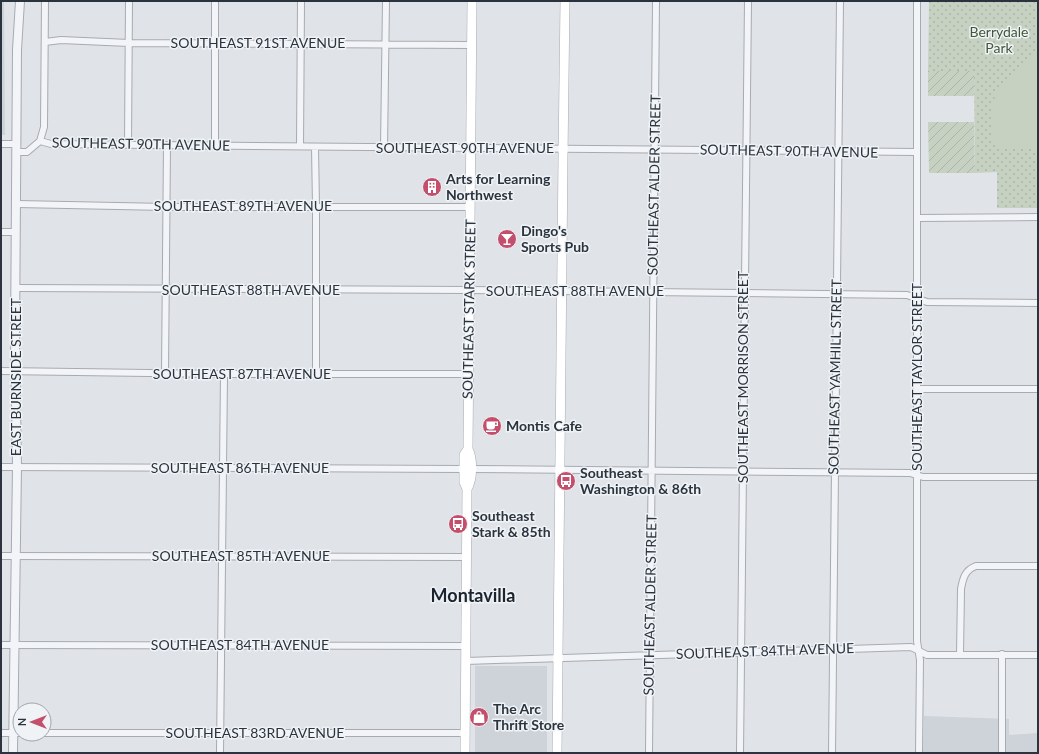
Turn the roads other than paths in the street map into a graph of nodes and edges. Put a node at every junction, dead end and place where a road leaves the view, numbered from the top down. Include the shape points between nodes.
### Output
1 (20, 1) edge
2 (45, 1) edge
3 (129, 1) edge
4 (215, 1) edge
5 (301, 1) edge
6 (386, 1) edge
7 (472, 1) edge
8 (566, 1) edge
9 (656, 1) edge
10 (748, 1) edge
11 (840, 1) edge
12 (917, 1) edge
13 (45, 42) junction
14 (129, 43) junction
15 (215, 43) junction
16 (301, 44) junction
17 (385, 44) junction
18 (472, 45) junction
19 (40, 141) junction
20 (1, 144) edge
21 (128, 144) junction
22 (167, 145) junction
23 (215, 145) junction
24 (300, 146) junction
25 (315, 147) junction
26 (17, 148) junction
27 (384, 148) junction
28 (471, 148) junction
29 (563, 149) junction
30 (655, 150) junction
31 (746, 151) junction
32 (838, 151) junction
33 (917, 152) junction
34 (17, 204) junction
35 (316, 206) junction
36 (167, 207) junction
37 (470, 207) junction
38 (1038, 217) edge
39 (917, 218) junction
40 (1, 232) edge
41 (16, 232) junction
42 (16, 288) junction
43 (166, 290) junction
44 (315, 290) junction
45 (470, 290) junction
46 (562, 291) junction
47 (653, 292) junction
48 (744, 293) junction
49 (836, 294) junction
50 (917, 299) junction
51 (1038, 303) edge
52 (1, 371) edge
53 (16, 372) junction
54 (165, 374) junction
55 (224, 374) junction
56 (469, 374) junction
57 (316, 375) junction
58 (917, 389) junction
59 (1038, 389) edge
60 (1, 467) edge
61 (17, 467) junction
62 (223, 468) junction
63 (467, 469) junction
64 (560, 469) junction
65 (651, 471) junction
66 (743, 471) junction
67 (834, 472) junction
68 (917, 475) junction
69 (1038, 477) edge
70 (1, 556) edge
71 (16, 556) junction
72 (222, 556) junction
73 (467, 557) junction
74 (1038, 566) edge
75 (1, 645) edge
76 (15, 645) junction
77 (221, 645) junction
78 (466, 646) junction
79 (833, 649) junction
80 (918, 650) junction
81 (741, 652) junction
82 (960, 654) junction
83 (1002, 654) junction
84 (650, 655) junction
85 (1038, 655) edge
86 (558, 658) junction
87 (466, 662) junction
88 (16, 702) edge
89 (1, 733) edge
90 (12, 733) edge
91 (52, 733) edge
92 (465, 733) junction
93 (220, 734) junction
94 (15, 742) edge
95 (13, 753) edge
96 (220, 753) edge
97 (465, 753) edge
98 (557, 753) edge
99 (649, 753) edge
100 (740, 753) edge
101 (832, 753) edge
102 (919, 753) edge
103 (1002, 753) edge

1 - 26 street, EAST BURNSIDE STREET via 16,50
2 - 13 street
3 - 14 street
4 - 15 street
5 - 16 street
6 - 17 street
7 - 18 main road, SOUTHEAST STARK STREET
8 - 29 main road
9 - 30 street, SOUTHEAST ALDER STREET
10 - 31 street, SOUTHEAST MORRISON STREET
11 - 32 street, SOUTHEAST YAMHILL STREET
12 - 33 street, SOUTHEAST TAYLOR STREET
13 - 14 street, SOUTHEAST 91ST AVENUE via 61,40
13 - 19 street via 44,127
14 - 15 street, SOUTHEAST 91ST AVENUE
14 - 21 street
15 - 16 street, SOUTHEAST 91ST AVENUE
15 - 23 street
16 - 17 street, SOUTHEAST 91ST AVENUE
16 - 24 street
17 - 18 street, SOUTHEAST 91ST AVENUE
17 - 27 street
18 - 28 main road, SOUTHEAST STARK STREET
19 - 21 street, SOUTHEAST 90TH AVENUE via 50,144
19 - 26 street, SOUTHEAST 90TH AVENUE via 27,152
20 - 26 street
21 - 22 street, SOUTHEAST 90TH AVENUE
22 - 23 street, SOUTHEAST 90TH AVENUE
22 - 36 street
23 - 24 street, SOUTHEAST 90TH AVENUE
24 - 25 street, SOUTHEAST 90TH AVENUE
25 - 27 street, SOUTHEAST 90TH AVENUE
25 - 35 street
26 - 34 street, EAST BURNSIDE STREET
27 - 28 street, SOUTHEAST 90TH AVENUE
28 - 29 street, SOUTHEAST 90TH AVENUE
28 - 37 main road, SOUTHEAST STARK STREET
29 - 30 street, SOUTHEAST 90TH AVENUE
29 - 46 main road
30 - 31 street, SOUTHEAST 90TH AVENUE
30 - 47 street, SOUTHEAST ALDER STREET
31 - 32 street, SOUTHEAST 90TH AVENUE
31 - 48 street, SOUTHEAST MORRISON STREET
32 - 33 street, SOUTHEAST 90TH AVENUE
32 - 49 street, SOUTHEAST YAMHILL STREET
33 - 39 street, SOUTHEAST TAYLOR STREET
34 - 36 street, SOUTHEAST 89TH AVENUE
34 - 41 street, EAST BURNSIDE STREET
35 - 36 street, SOUTHEAST 89TH AVENUE
35 - 37 street, SOUTHEAST 89TH AVENUE
35 - 44 street
36 - 43 street
37 - 45 main road, SOUTHEAST STARK STREET
38 - 39 street
39 - 50 street, SOUTHEAST TAYLOR STREET
40 - 41 street
41 - 42 street, EAST BURNSIDE STREET
42 - 43 street, SOUTHEAST 88TH AVENUE
42 - 53 street, EAST BURNSIDE STREET
43 - 44 street, SOUTHEAST 88TH AVENUE
43 - 54 street
44 - 45 street, SOUTHEAST 88TH AVENUE
44 - 57 street
45 - 46 street, SOUTHEAST 88TH AVENUE
45 - 56 main road, SOUTHEAST STARK STREET
46 - 47 street, SOUTHEAST 88TH AVENUE
46 - 64 main road
47 - 48 street, SOUTHEAST 88TH AVENUE
47 - 65 street, SOUTHEAST ALDER STREET
48 - 49 street, SOUTHEAST 88TH AVENUE
48 - 66 street, SOUTHEAST MORRISON STREET
49 - 50 street, SOUTHEAST 88TH AVENUE via 907,295
49 - 67 street, SOUTHEAST YAMHILL STREET
50 - 51 street, SOUTHEAST 88TH AVENUE via 927,302
50 - 58 street, SOUTHEAST TAYLOR STREET
52 - 53 street, SOUTHEAST 87TH AVENUE
53 - 54 street, SOUTHEAST 87TH AVENUE
53 - 61 street, EAST BURNSIDE STREET
54 - 55 street, SOUTHEAST 87TH AVENUE
55 - 57 street, SOUTHEAST 87TH AVENUE
55 - 62 street
56 - 57 street, SOUTHEAST 87TH AVENUE
56 - 63 main road, SOUTHEAST STARK STREET via 468,449 471,455
58 - 59 street
58 - 68 street, SOUTHEAST TAYLOR STREET
60 - 61 street, SOUTHEAST 86TH AVENUE
61 - 62 street, SOUTHEAST 86TH AVENUE
61 - 71 street, EAST BURNSIDE STREET
62 - 63 street, SOUTHEAST 86TH AVENUE
62 - 72 street
63 - 64 street, SOUTHEAST 86TH AVENUE
63 - 73 main road, SOUTHEAST STARK STREET via 471,482 467,489
64 - 65 street, SOUTHEAST 86TH AVENUE
64 - 86 main road
65 - 66 street, SOUTHEAST 86TH AVENUE
65 - 84 street, SOUTHEAST ALDER STREET
66 - 67 street, SOUTHEAST 86TH AVENUE
66 - 81 street, SOUTHEAST MORRISON STREET
67 - 68 street, SOUTHEAST 86TH AVENUE
67 - 79 street, SOUTHEAST YAMHILL STREET
68 - 69 street, SOUTHEAST 86TH AVENUE
68 - 80 street, SOUTHEAST TAYLOR STREET
70 - 71 street, SOUTHEAST 85TH AVENUE
71 - 72 street, SOUTHEAST 85TH AVENUE
71 - 76 street, EAST BURNSIDE STREET
72 - 73 street, SOUTHEAST 85TH AVENUE
72 - 77 street
73 - 78 main road, SOUTHEAST STARK STREET
74 - 82 street via 969,568 961,590
75 - 76 street, SOUTHEAST 84TH AVENUE
76 - 77 street, SOUTHEAST 84TH AVENUE
76 - 88 street, EAST BURNSIDE STREET
77 - 78 street, SOUTHEAST 84TH AVENUE
77 - 93 street
78 - 87 main road, SOUTHEAST STARK STREET
79 - 80 street, SOUTHEAST 84TH AVENUE via 911,647
79 - 81 street, SOUTHEAST 84TH AVENUE
79 - 101 street, SOUTHEAST YAMHILL STREET
80 - 82 street, SOUTHEAST 84TH AVENUE via 927,655
80 - 102 street, SOUTHEAST TAYLOR STREET
81 - 84 street, SOUTHEAST 84TH AVENUE
81 - 100 street, SOUTHEAST MORRISON STREET
82 - 83 street, SOUTHEAST 84TH AVENUE
83 - 85 street, SOUTHEAST 84TH AVENUE
83 - 103 street
84 - 86 street, SOUTHEAST 84TH AVENUE
84 - 99 street, SOUTHEAST ALDER STREET
86 - 87 street, SOUTHEAST 84TH AVENUE
86 - 98 main road
87 - 92 main road, SOUTHEAST STARK STREET
89 - 90 street
91 - 93 street, SOUTHEAST 83RD AVENUE
92 - 93 street, SOUTHEAST 83RD AVENUE
92 - 97 main road, SOUTHEAST STARK STREET
93 - 96 street
94 - 95 street, EAST BURNSIDE STREET

